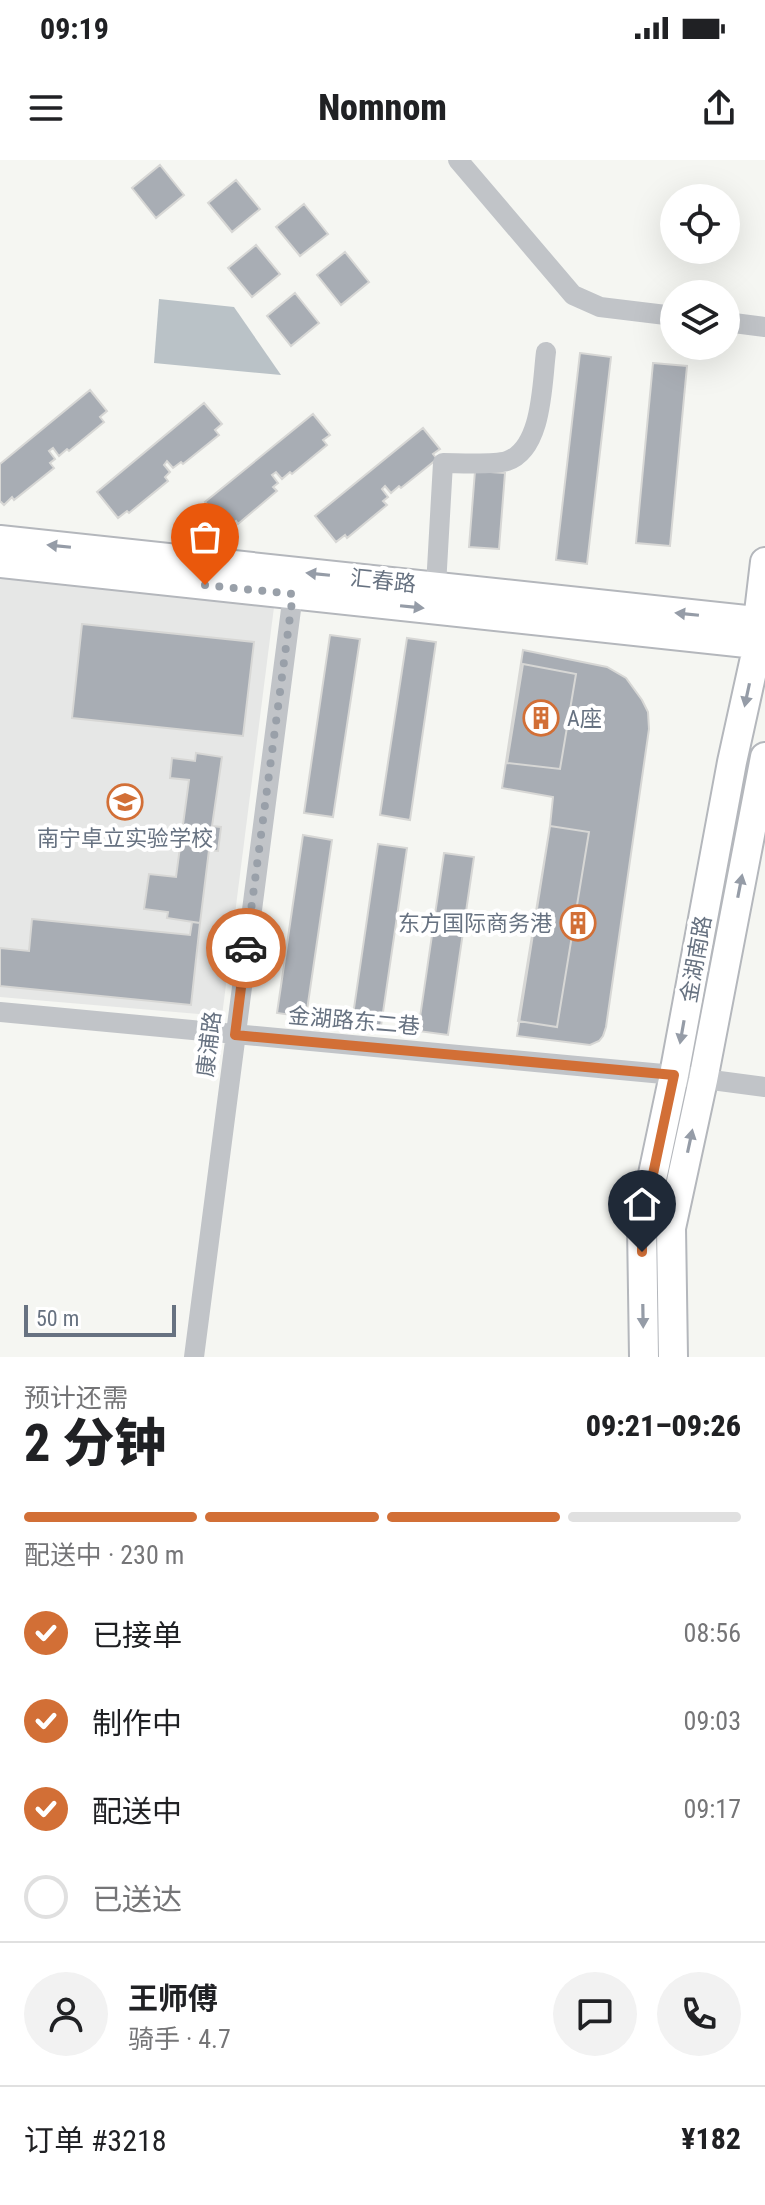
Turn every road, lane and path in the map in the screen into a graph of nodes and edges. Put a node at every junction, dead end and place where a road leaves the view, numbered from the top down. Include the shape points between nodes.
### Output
1 (458, 160) edge
2 (660, 314) edge
3 (740, 324) edge
4 (765, 327) edge
5 (546, 352) dead end
6 (0, 540) edge
7 (765, 562) edge
8 (0, 563) edge
9 (436, 586) junction
10 (293, 594) junction
11 (761, 633) edge
12 (765, 757) edge
13 (0, 1012) edge
14 (235, 1035) junction
15 (674, 1075) junction
16 (703, 1080) junction
17 (765, 1087) edge
18 (194, 1357) edge
19 (644, 1357) edge
20 (673, 1357) edge

1 - 2 street via 573,295 600,307
3 - 4 street
5 - 9 street via 538,421 526,448 508,461 443,463
9 -> 6 main road, 汇春路
7 - 11 main road, 金湖南路
8 - 10 main road, 汇春路
11 -> 9 main road, 汇春路
10 -> 11 main road, 汇春路
10 - 14 street, 康浦路
11 -> 15 main road, 金湖南路
16 -> 12 main road, 金湖南路
13 - 14 street, 金湖路东二巷
14 - 15 street, 金湖路东二巷
14 - 18 street, 康浦路
15 - 16 street, 金湖路东二巷
15 -> 19 main road, 金湖南路 via 642,1226
16 - 17 street, 金湖路东二巷
20 -> 16 main road, 金湖南路 via 671,1228

